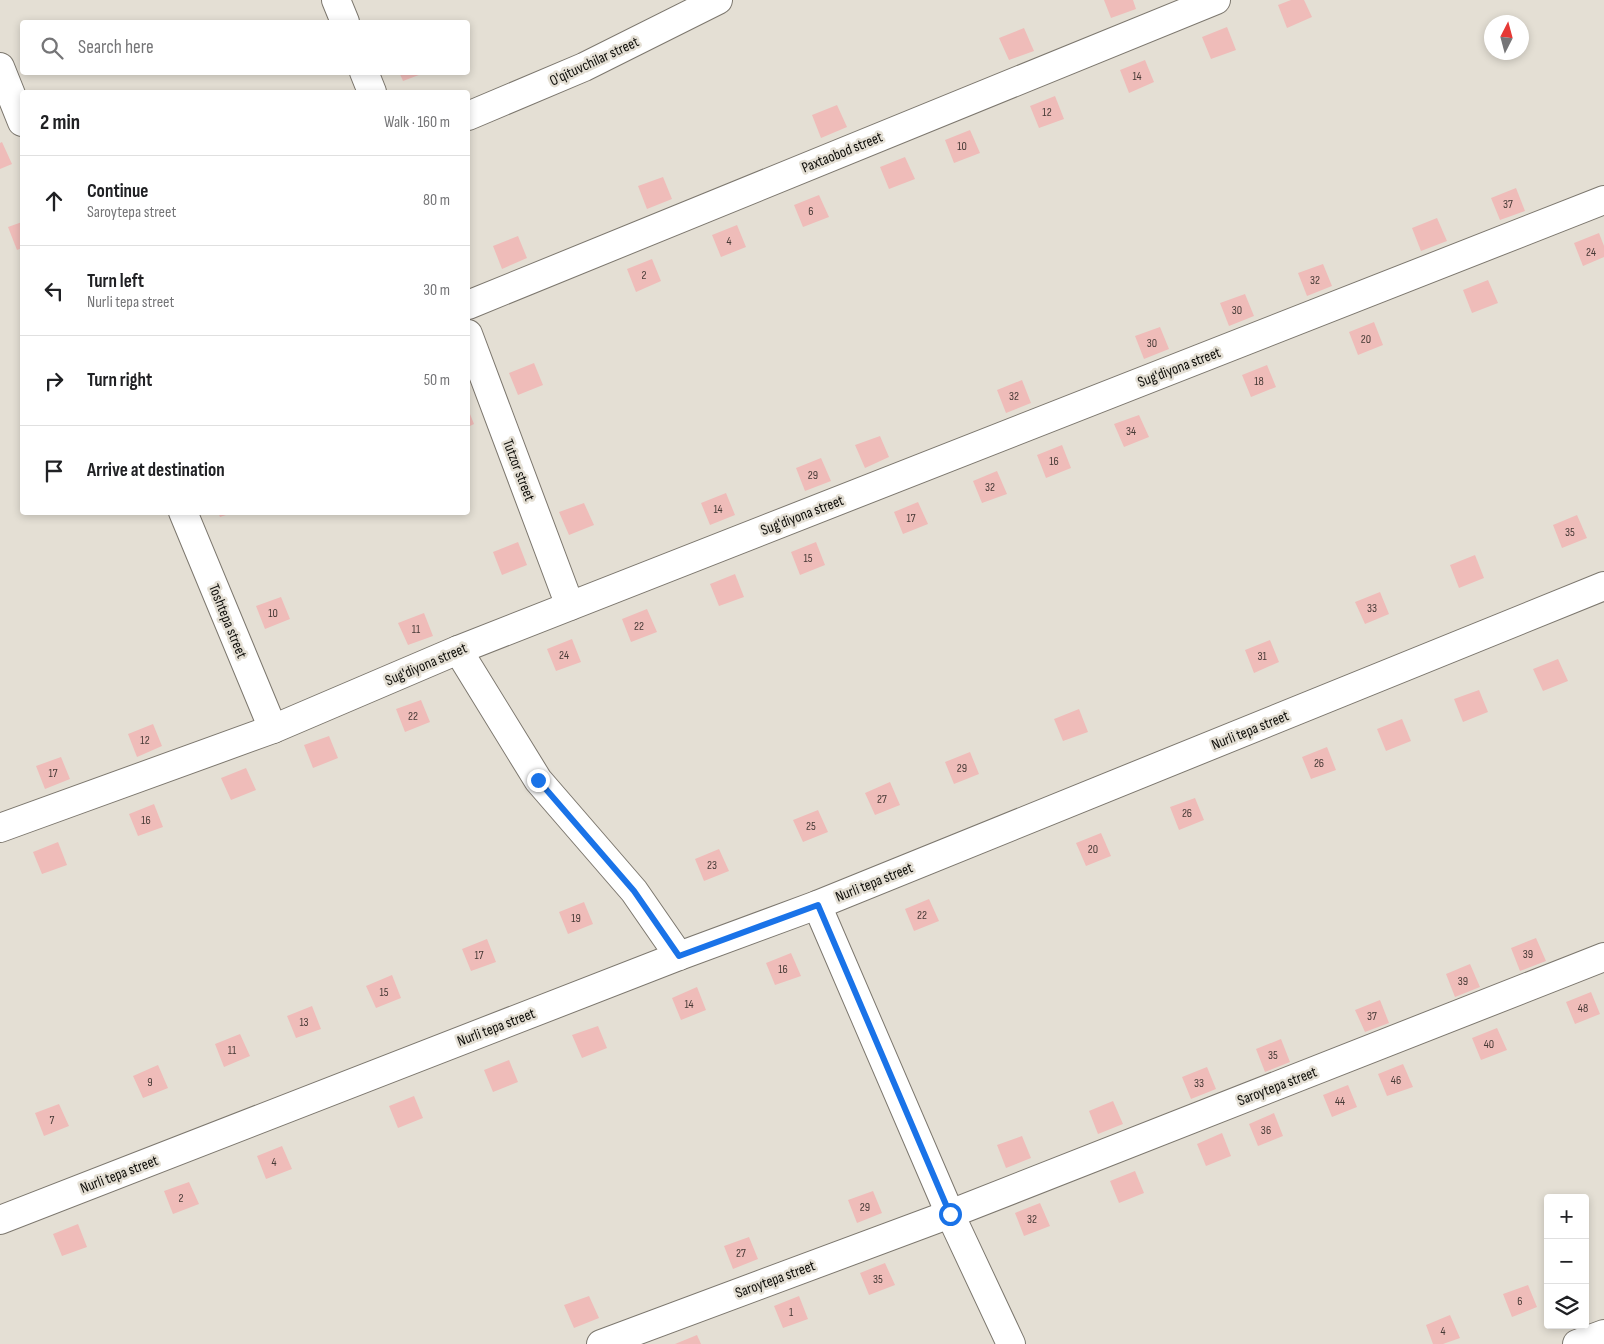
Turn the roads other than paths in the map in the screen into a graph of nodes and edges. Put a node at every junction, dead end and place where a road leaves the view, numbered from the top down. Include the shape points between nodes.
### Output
1 (336, 0) edge
2 (718, 0) edge
3 (1216, 0) edge
4 (344, 20) edge
5 (0, 68) edge
6 (365, 75) edge
7 (371, 90) edge
8 (470, 115) edge
9 (20, 117) edge
10 (1604, 200) edge
11 (470, 304) edge
12 (470, 339) edge
13 (184, 515) edge
14 (1604, 586) edge
15 (570, 606) junction
16 (458, 650) junction
17 (273, 729) junction
18 (0, 828) edge
19 (818, 905) junction
20 (679, 956) junction
21 (1604, 957) edge
22 (950, 1214) junction
23 (0, 1220) edge
24 (1604, 1334) edge
25 (601, 1344) edge
26 (1010, 1344) edge
27 (1577, 1344) edge

1 - 4 street
2 - 8 street, O'qituvchilar street via 584,67
3 - 11 street, Paxtaobod street
5 - 9 street
6 - 7 street
10 - 15 street, Sug'diyona street
12 - 15 street, Tutzor street
13 - 17 street, Toshtepa street
14 - 19 street, Nurli tepa street
15 - 16 street, Sug'diyona street
16 - 17 street, Sug'diyona street
16 - 20 street via 538,780 634,891
17 - 18 street, Sug'diyona street
19 - 20 street, Nurli tepa street
19 - 22 street
20 - 23 street, Nurli tepa street
21 - 22 street, Saroytepa street
22 - 25 street, Saroytepa street
22 - 26 street
24 - 27 street

